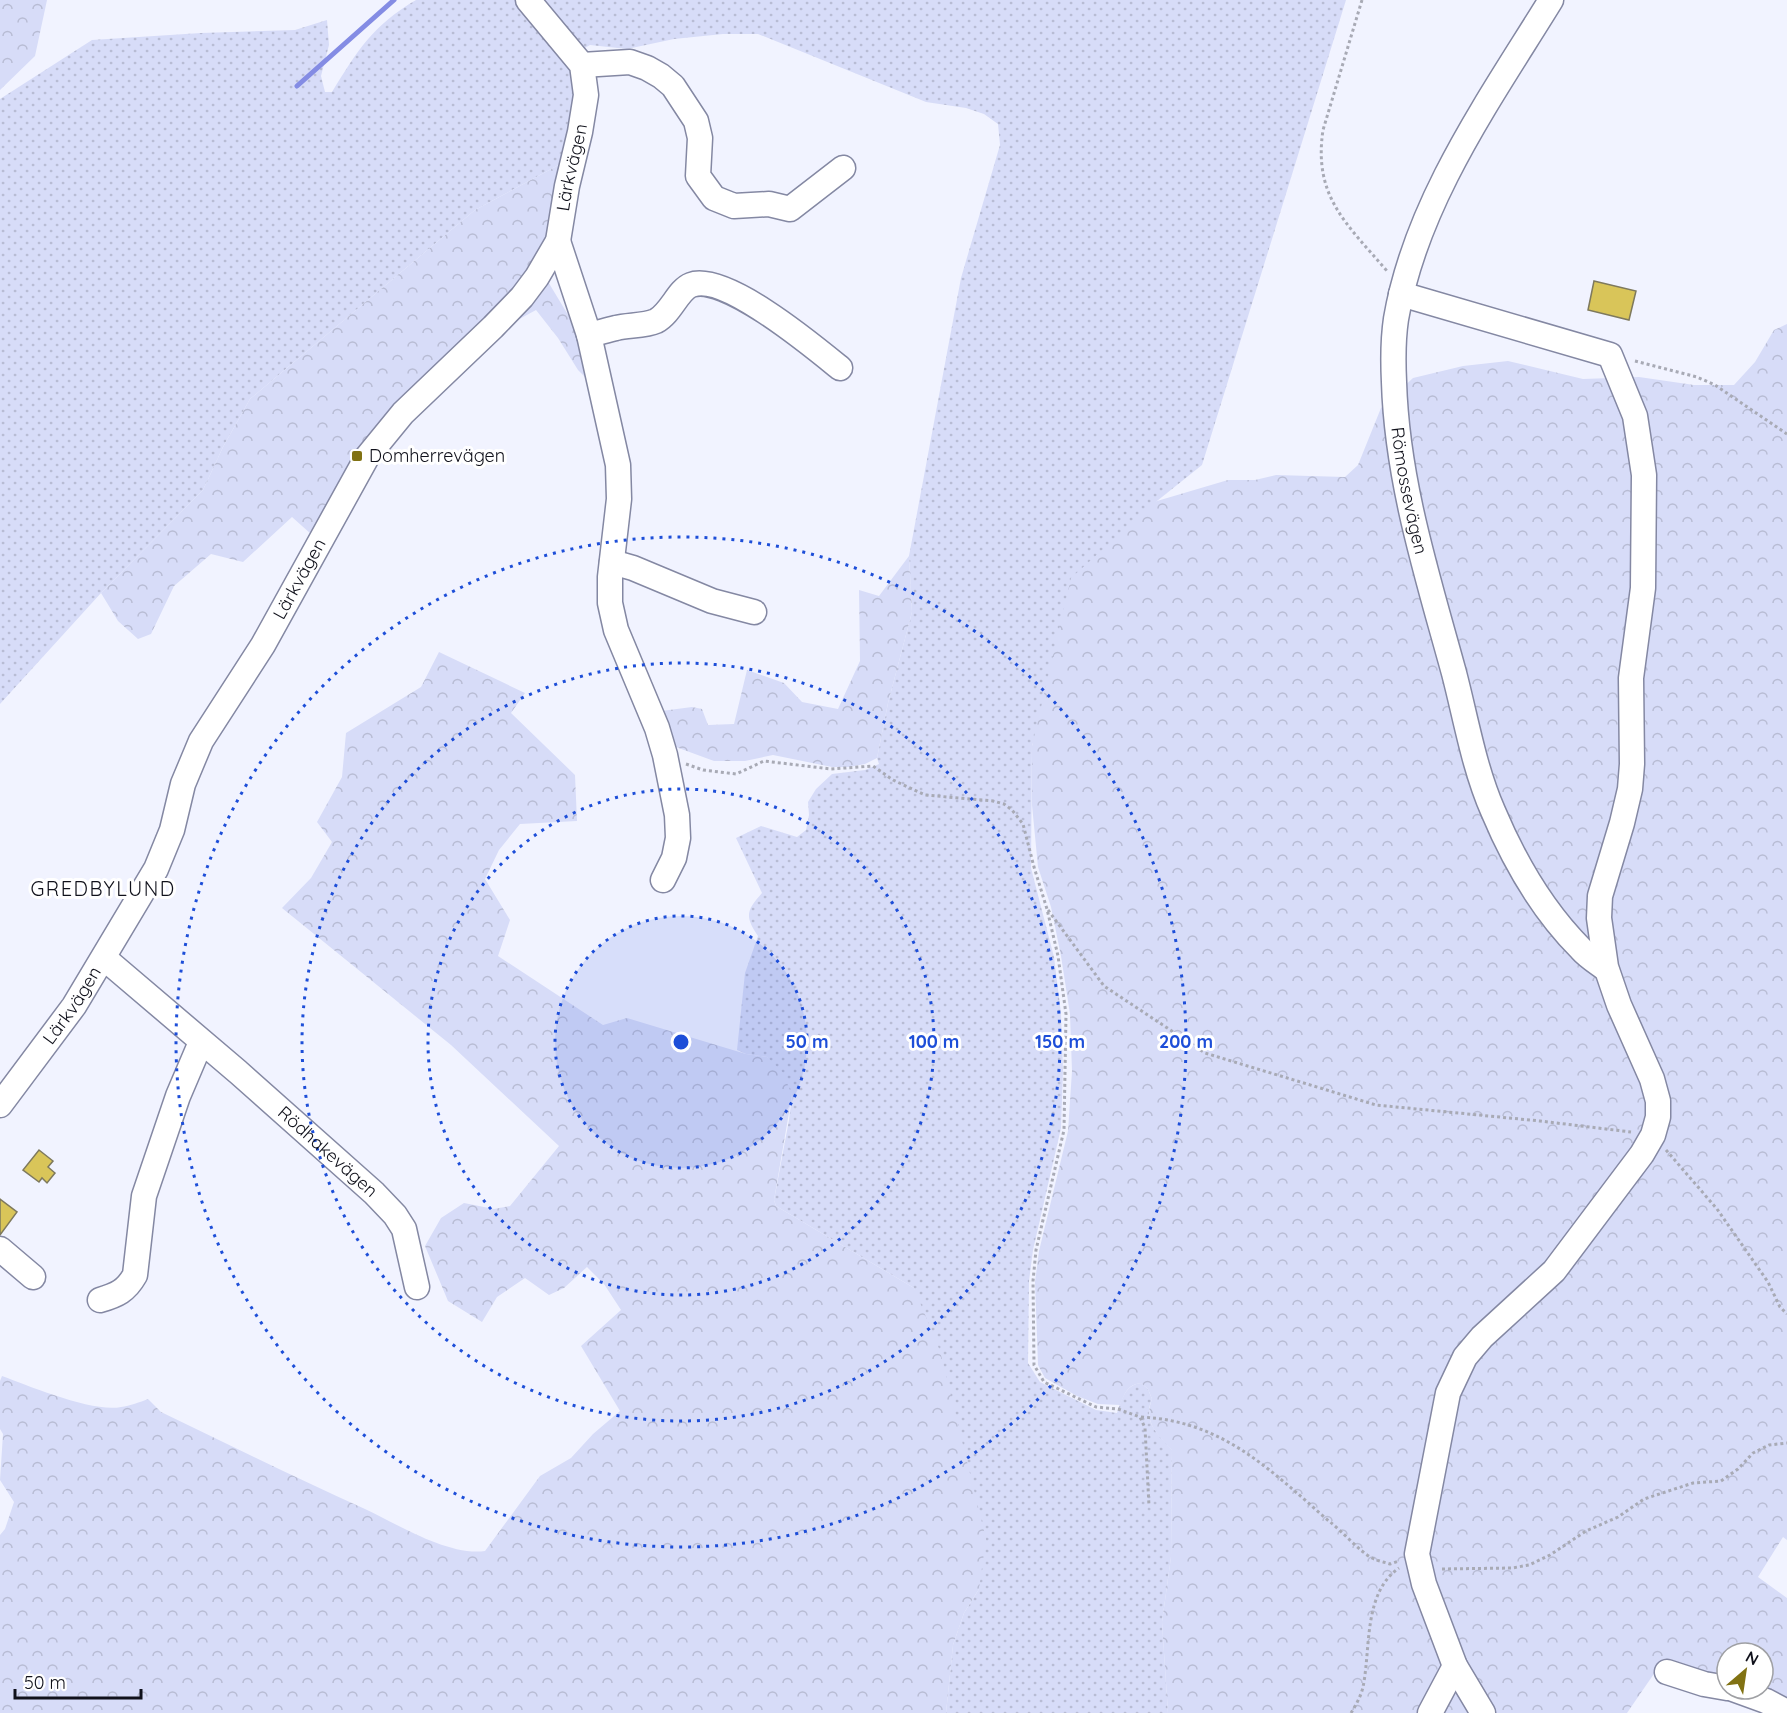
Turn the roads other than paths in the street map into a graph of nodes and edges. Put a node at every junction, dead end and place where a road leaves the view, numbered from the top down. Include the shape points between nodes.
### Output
1 (528, 0) edge
2 (1551, 0) edge
3 (582, 65) junction
4 (843, 168) dead end
5 (558, 241) junction
6 (1402, 290) junction
7 (589, 335) junction
8 (840, 368) dead end
9 (612, 562) junction
10 (754, 612) dead end
11 (663, 880) dead end
12 (104, 958) junction
13 (1606, 969) junction
14 (201, 1042) junction
15 (0, 1105) edge
16 (0, 1250) edge
17 (33, 1276) dead end
18 (417, 1287) dead end
19 (100, 1300) dead end
20 (1455, 1666) junction
21 (1667, 1672) dead end
22 (1715, 1686) edge
23 (1767, 1701) edge
24 (1787, 1712) edge
25 (1430, 1713) edge
26 (1483, 1713) edge

1 - 3 street
2 - 6 street, Römossevägen via 1450,169 1430,209
3 - 4 street via 630,63 647,68 673,86 696,120 700,138 699,176 714,198 734,206 769,204 790,209
3 - 5 street, Lärkvägen via 586,95
5 - 7 street
5 - 12 street, Lärkvägen via 522,297 403,413 367,457 263,645 201,741 183,784 165,849
6 - 13 street, Römossevägen via 1393,360 1402,471 1476,760 1491,809 1538,897 1582,950
6 - 13 street via 1610,355 1635,416 1644,475 1643,588 1631,678 1630,789 1600,896
7 - 8 street via 654,322 666,314 689,286 714,285 764,312
7 - 9 street via 618,465 619,499
9 - 10 street via 712,601
9 - 11 street via 610,603 615,630 657,729 677,815 674,858
12 - 14 street, Rödhakevägen
12 - 15 street, Lärkvägen via 74,1006
13 - 20 street via 1652,1079 1658,1117 1653,1135 1620,1185 1554,1271 1465,1357 1448,1393 1418,1562
14 - 18 street, Rödhakevägen via 395,1215 404,1229
14 - 19 street via 144,1196 135,1275 120,1294
16 - 17 street
20 - 25 street
20 - 26 street
21 - 22 street
23 - 24 street

